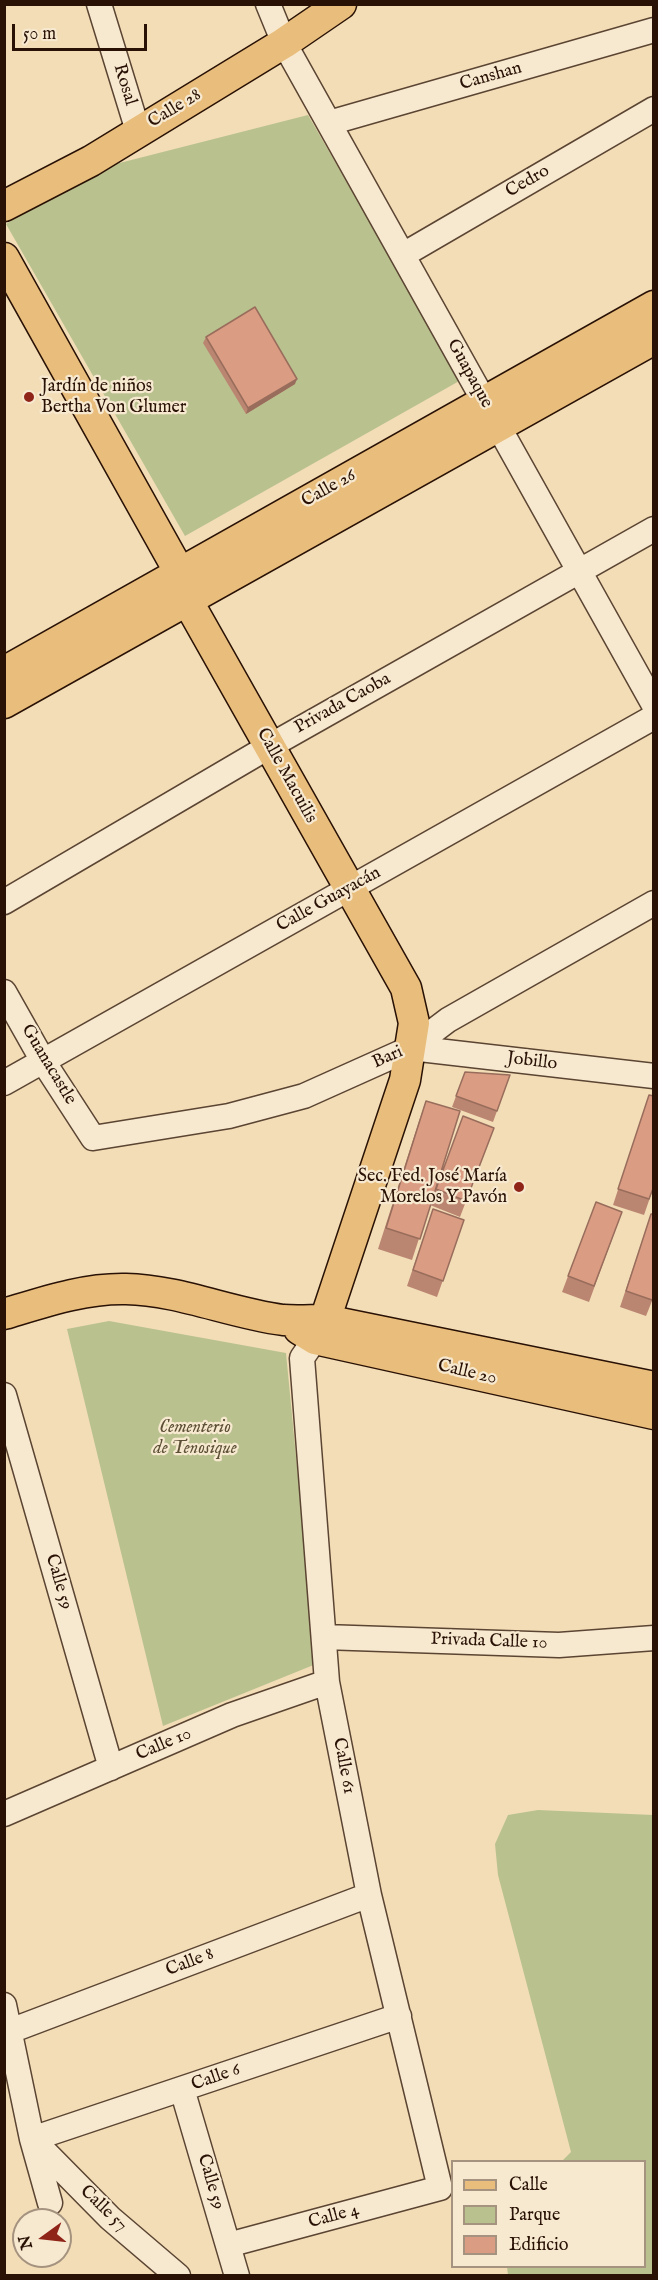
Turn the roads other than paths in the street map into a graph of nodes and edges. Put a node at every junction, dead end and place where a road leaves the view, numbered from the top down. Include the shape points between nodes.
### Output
1 (99, 4) edge
2 (268, 4) edge
3 (341, 4) edge
4 (654, 30) edge
5 (284, 43) junction
6 (654, 109) edge
7 (329, 123) junction
8 (138, 131) junction
9 (4, 206) edge
10 (403, 255) junction
11 (4, 258) edge
12 (654, 306) edge
13 (654, 339) edge
14 (491, 414) junction
15 (654, 529) edge
16 (579, 571) junction
17 (184, 586) junction
18 (4, 672) edge
19 (4, 703) edge
20 (654, 705) edge
21 (654, 717) edge
22 (270, 746) junction
23 (350, 889) junction
24 (4, 902) edge
25 (654, 903) edge
26 (4, 992) edge
27 (411, 1048) junction
28 (43, 1061) junction
29 (654, 1077) edge
30 (4, 1083) edge
31 (93, 1138) joint
32 (4, 1314) edge
33 (320, 1329) junction
34 (654, 1387) edge
35 (4, 1395) edge
36 (654, 1414) edge
37 (324, 1637) junction
38 (654, 1638) edge
39 (327, 1682) junction
40 (111, 1768) junction
41 (4, 1814) edge
42 (369, 1894) junction
43 (4, 2005) edge
44 (399, 2016) junction
45 (10, 2031) junction
46 (182, 2089) junction
47 (33, 2139) junction
48 (440, 2188) joint
49 (50, 2203) dead end
50 (228, 2245) junction
51 (178, 2276) edge
52 (237, 2276) edge

1 - 8 street, Rosal
2 - 5 street, Guapaque
3 - 5 main road, Calle 28
4 - 7 street, Canshan
5 - 7 street, Guapaque
5 - 8 main road, Calle 28
6 - 10 street, Cedro
7 - 10 street, Guapaque
8 - 9 main road, Calle 28 via 91,162
10 - 14 street, Guapaque
11 - 17 main road, Calle Macuilis
12 - 14 main road, Calle 26
13 - 14 main road, Calle 26
14 - 16 street, Guapaque
14 - 17 main road, Calle 26
15 - 16 street, Privada Caoba
16 - 20 street, Guapaque
16 - 22 street, Privada Caoba
17 - 18 main road, Calle 26
17 - 19 main road, Calle 26
17 - 22 main road, Calle Macuilis
21 - 23 street, Calle Guayacán
22 - 23 main road, Calle Macuilis
22 - 24 street, Privada Caoba
23 - 27 main road, Calle Macuilis via 406,988 414,1023
23 - 28 street, Calle Guayacán
25 - 27 street, Bari via 448,1020
26 - 28 street, Guanacastle
27 - 29 street, Jobillo
27 - 31 street, Bari via 304,1096 229,1116
27 - 33 main road, Calle Macuilis via 405,1080
28 - 30 street, Calle Guayacán
28 - 31 street, Guanacastle
32 - 33 main road, Calle 20 via 57,1298 125,1289 157,1292
33 - 34 main road, Calle 20
33 - 36 main road, Calle 20
33 - 37 street, Calle 61 via 302,1358
35 - 40 street, Calle 59
37 - 38 street, Privada Calle 10 via 559,1644
37 - 39 street, Calle 61
39 - 40 street, Calle 10 via 232,1715
39 - 42 street, Calle 61
40 - 41 street, Calle 10
42 - 44 street, Calle 61
42 - 45 street, Calle 8
43 - 45 street, Calle 57
44 - 46 street, Calle 6
44 - 48 street, Calle 61
45 - 47 street, Calle 57
46 - 47 street, Calle 6
46 - 50 street, Calle 59
47 - 49 street, Calle 57
47 - 51 street, Calle 57 via 110,2218
48 - 50 street, Calle 4
50 - 52 street, Calle 59

